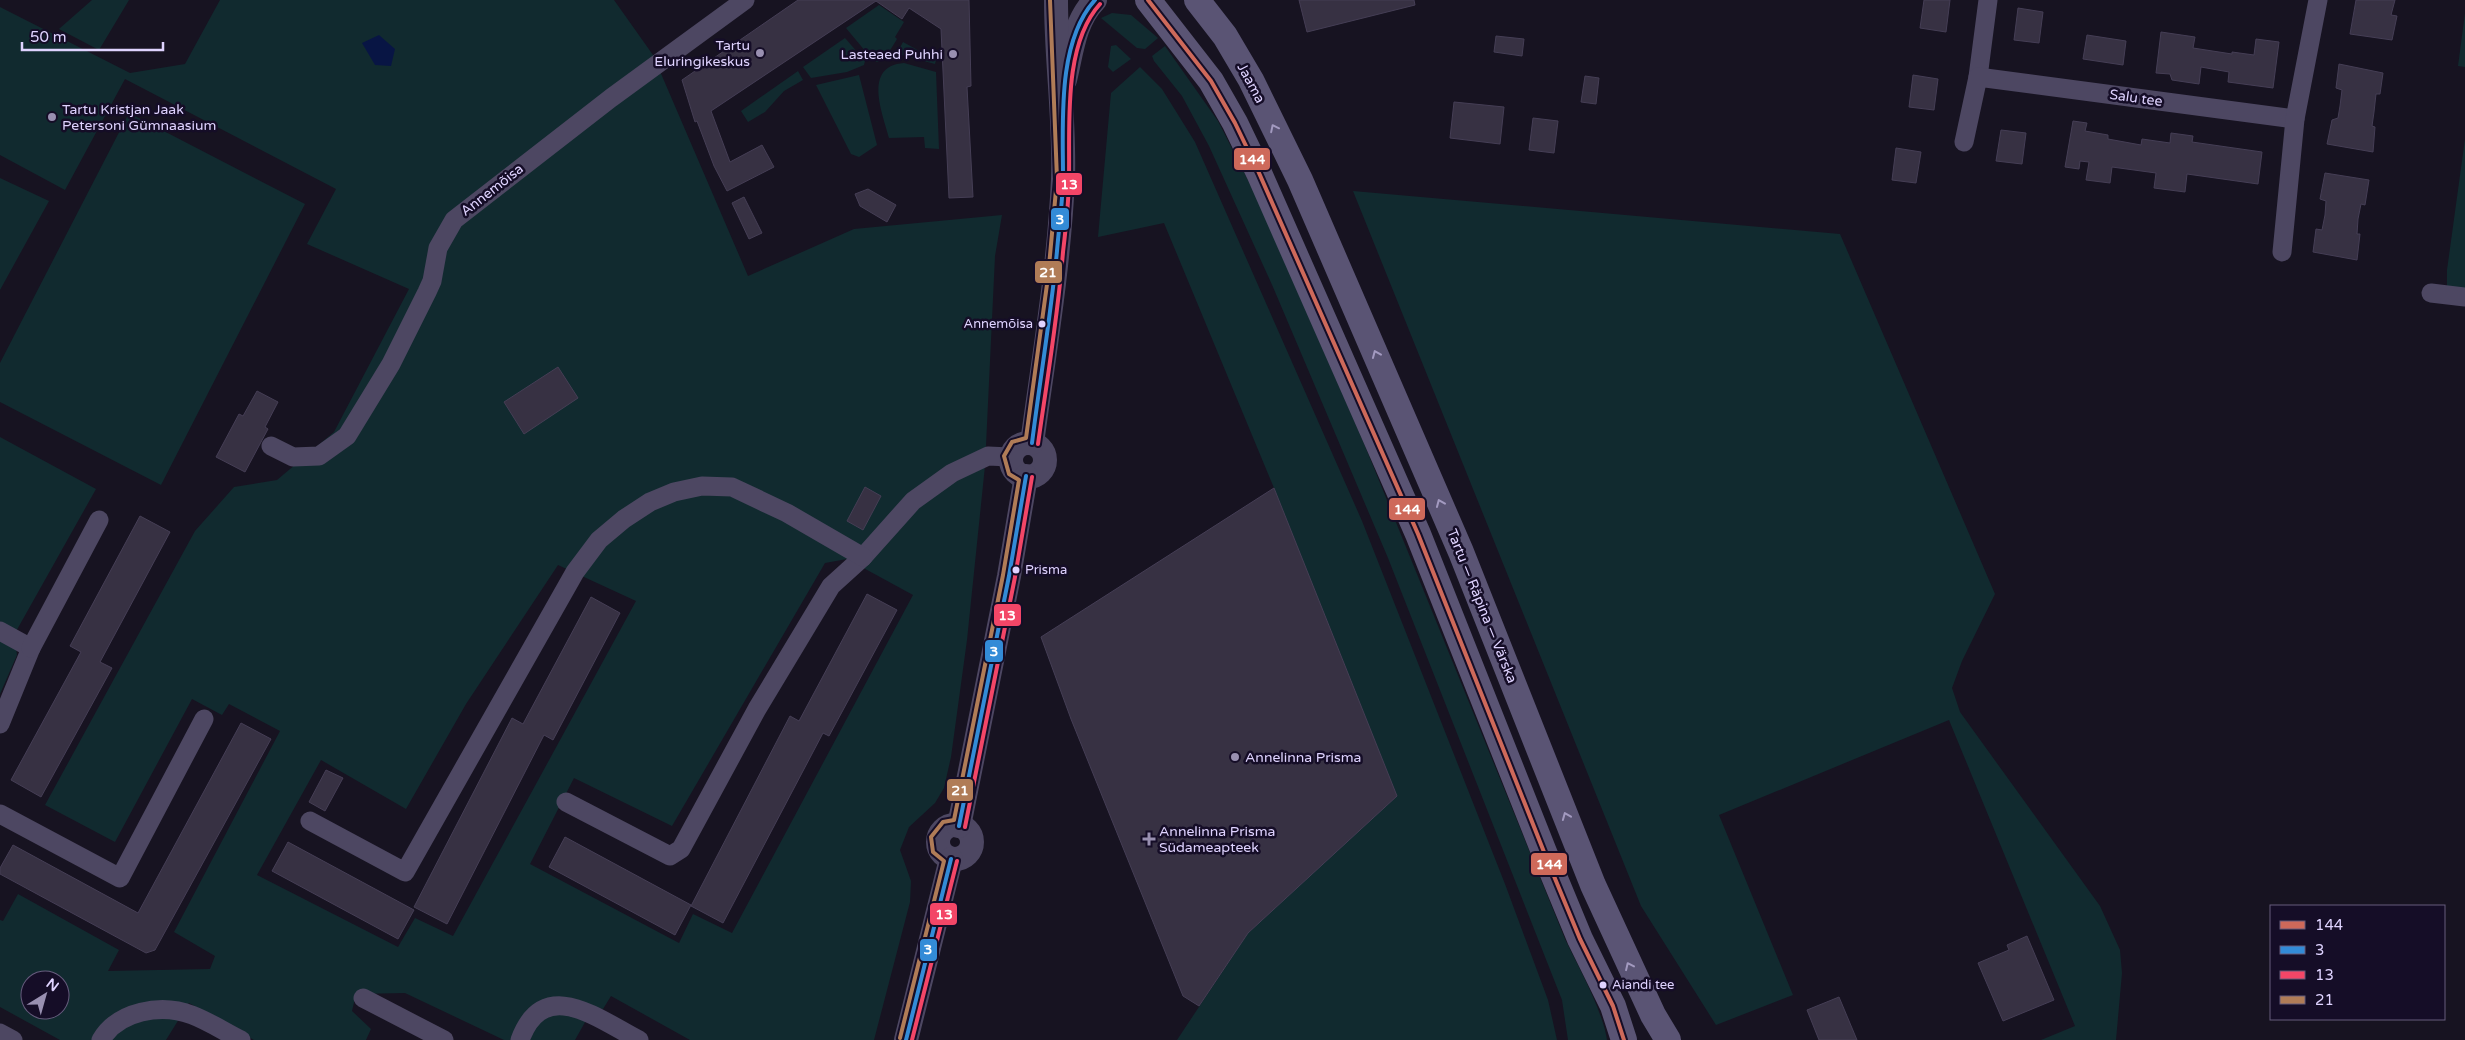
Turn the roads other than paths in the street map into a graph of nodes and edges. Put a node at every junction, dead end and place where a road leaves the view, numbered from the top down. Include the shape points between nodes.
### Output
1 (745, 0) edge
2 (1056, 0) edge
3 (1095, 0) edge
4 (1148, 0) edge
5 (1197, 0) edge
6 (1988, 0) edge
7 (2318, 0) edge
8 (1978, 77) junction
9 (1062, 96) junction
10 (2295, 119) junction
11 (1964, 142) dead end
12 (1296, 172) joint
13 (2282, 252) dead end
14 (2431, 293) dead end
15 (2465, 297) edge
16 (1032, 443) junction
17 (271, 446) dead end
18 (1010, 456) junction
19 (1026, 476) junction
20 (99, 520) dead end
21 (864, 558) junction
22 (0, 631) edge
23 (31, 648) junction
24 (204, 719) dead end
25 (0, 724) edge
26 (566, 802) dead end
27 (0, 814) edge
28 (310, 821) dead end
29 (363, 998) dead end
30 (0, 1033) edge
31 (13, 1040) edge
32 (101, 1040) edge
33 (241, 1040) edge
34 (444, 1040) edge
35 (520, 1040) edge
36 (639, 1040) edge
37 (906, 1040) edge
38 (1624, 1040) edge
39 (1668, 1040) edge

1 - 17 street, Annemõisa via 611,98 454,220 438,248 429,287 392,364 347,436 320,456 293,457
2 - 9 street via 1056,48
3 - 9 street via 1077,27
4 - 38 main road via 1211,82 1259,173 1418,534 1544,852 1580,939 1613,1006
12 -> 5 main road, Jaama via 1251,80 1225,36
6 - 8 street
7 - 10 street
8 - 10 street, Salu tee
8 - 11 street
9 - 16 street via 1063,177 1058,253
10 - 13 street
39 -> 12 main road, Tartu — Räpina — Värska via 1653,1015 1593,885 1461,552
14 - 15 street
16 - 18 street via 1016,447
16 - 19 street via 1043,452 1045,462 1036,475
18 - 19 street via 1014,470
18 - 21 street via 988,456 952,473 913,500
19 - 37 street via 959,826 970,835 971,845 966,854 951,859
20 - 23 street
21 - 26 street via 831,586 757,709 681,849 670,856
21 - 28 street via 787,513 732,487 702,486 650,502 599,540 574,572 405,872
22 - 23 street
23 - 25 street
24 - 27 street via 120,878
29 - 34 street
30 - 31 street
32 - 33 street via 108,1028 134,1013 160,1010 190,1014
35 - 36 street via 530,1019 546,1008 558,1005 570,1005

